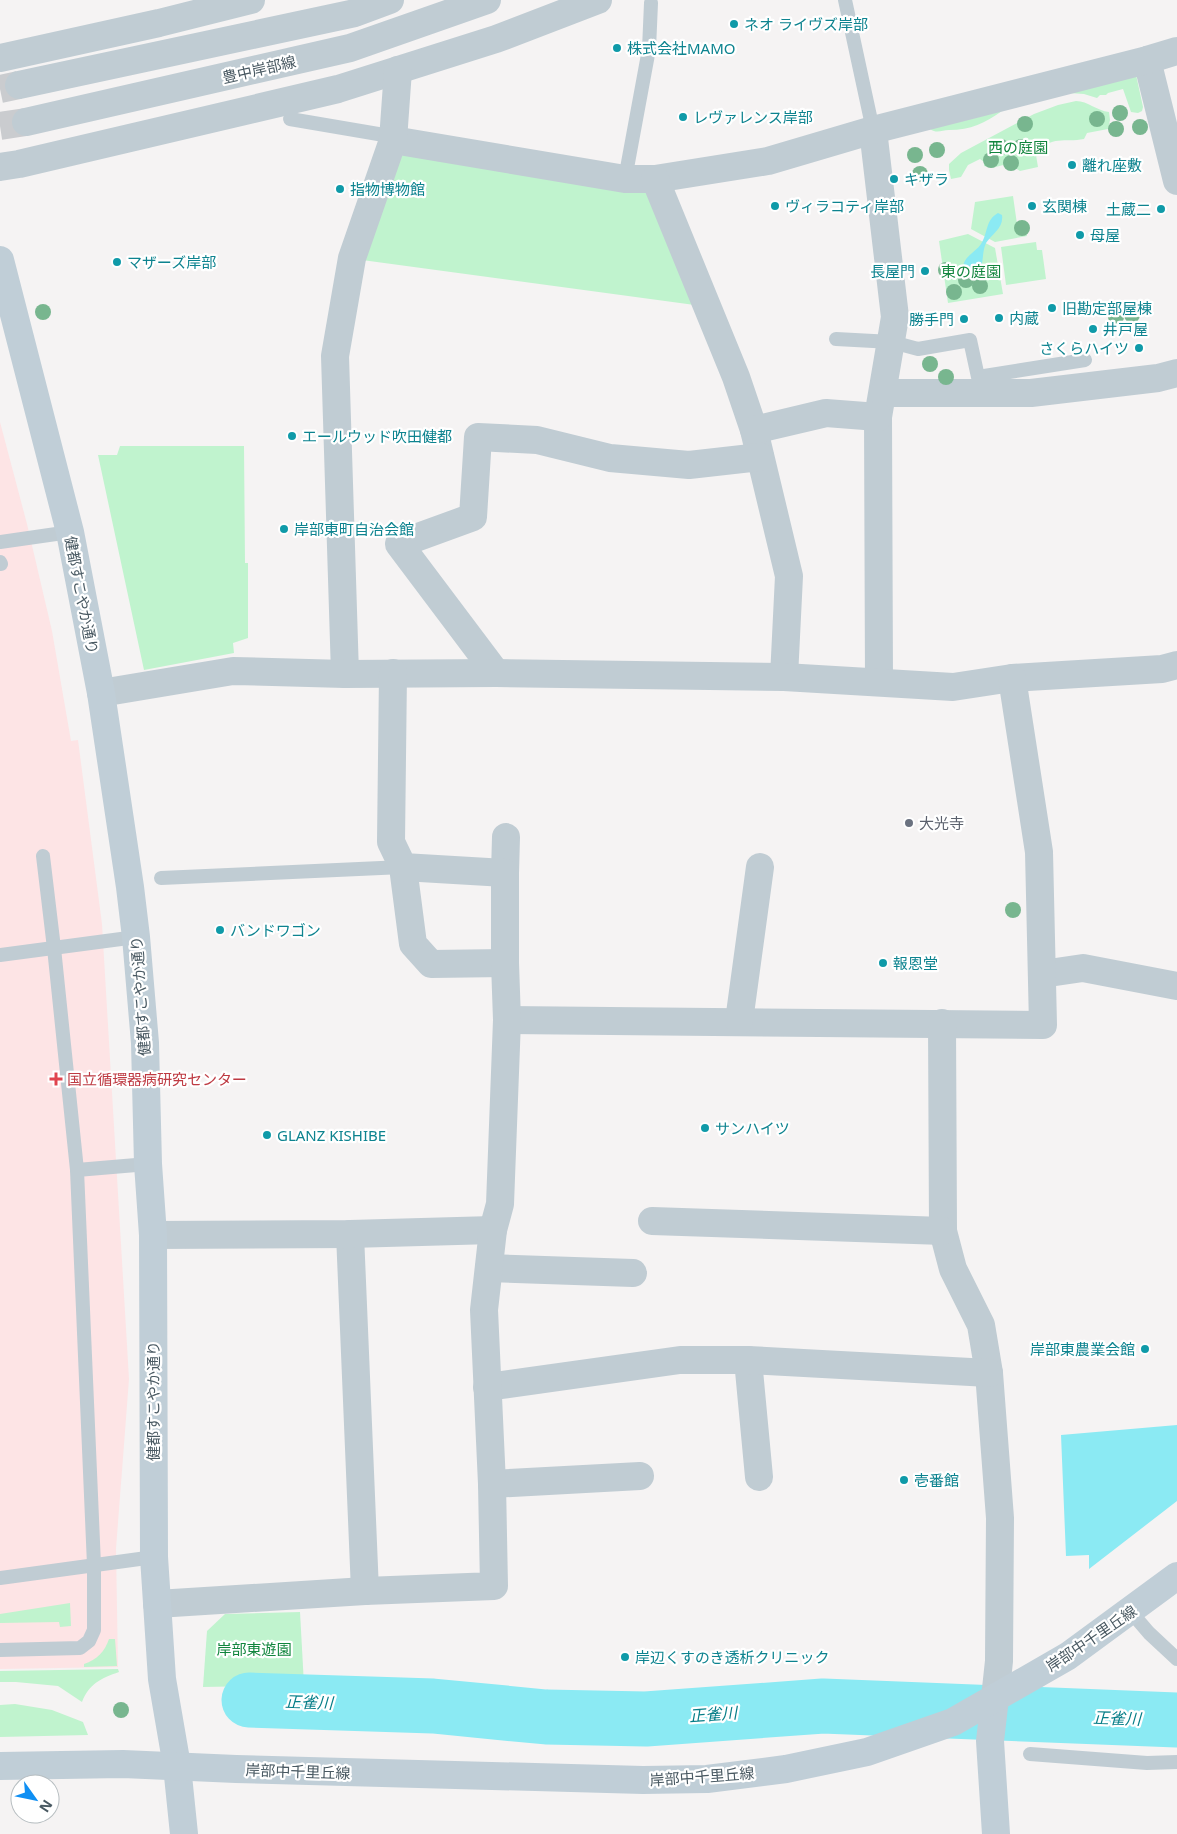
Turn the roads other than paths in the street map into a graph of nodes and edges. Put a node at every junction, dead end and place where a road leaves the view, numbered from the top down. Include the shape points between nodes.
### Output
1 (251, 0) edge
2 (390, 0) edge
3 (487, 0) edge
4 (598, 0) edge
5 (845, 0) edge
6 (651, 3) dead end
7 (1177, 50) edge
8 (0, 58) edge
9 (1147, 60) junction
10 (398, 70) junction
11 (19, 85) tunnel mouth
12 (290, 119) dead end
13 (26, 122) tunnel mouth
14 (873, 130) junction
15 (393, 140) junction
16 (0, 167) edge
17 (625, 179) junction
18 (655, 179) junction
19 (1177, 181) edge
20 (0, 260) edge
21 (836, 339) dead end
22 (892, 342) junction
23 (1085, 360) dead end
24 (1177, 372) edge
25 (881, 405) junction
26 (754, 430) junction
27 (760, 457) junction
28 (70, 532) junction
29 (0, 542) edge
30 (1177, 664) edge
31 (393, 673) junction
32 (496, 673) junction
33 (345, 674) junction
34 (784, 677) junction
35 (1012, 678) junction
36 (879, 682) junction
37 (101, 693) junction
38 (506, 837) dead end
39 (42, 856) dead end
40 (403, 867) junction
41 (760, 868) dead end
42 (505, 873) junction
43 (161, 878) dead end
44 (136, 937) junction
45 (54, 948) junction
46 (0, 955) edge
47 (505, 963) junction
48 (1042, 974) junction
49 (1177, 986) edge
50 (507, 1020) junction
51 (739, 1021) junction
52 (942, 1022) junction
53 (148, 1164) junction
54 (77, 1170) junction
55 (652, 1221) dead end
56 (493, 1230) junction
57 (943, 1231) junction
58 (350, 1234) junction
59 (153, 1235) junction
60 (489, 1268) junction
61 (633, 1273) dead end
62 (748, 1360) junction
63 (989, 1373) junction
64 (487, 1387) junction
65 (640, 1476) dead end
66 (759, 1477) dead end
67 (492, 1484) junction
68 (154, 1557) junction
69 (94, 1565) junction
70 (1177, 1576) edge
71 (0, 1578) edge
72 (365, 1592) junction
73 (157, 1604) junction
74 (1131, 1612) junction
75 (0, 1650) edge
76 (1177, 1659) edge
77 (1001, 1692) junction
78 (1030, 1754) dead end
79 (1177, 1762) edge
80 (0, 1766) edge
81 (177, 1766) junction
82 (184, 1834) edge
83 (996, 1834) edge

1 - 8 street
2 - 11 street via 355,13
3 - 13 street, 豊中岸部線 via 350,48
4 - 10 street via 496,39
5 - 14 lane
6 - 17 lane via 649,49
7 - 9 street
9 - 14 street
9 - 19 street
10 - 15 street
10 - 16 street via 338,89
12 - 15 lane via 384,135
14 - 18 street via 768,161
14 - 22 street via 895,317
15 - 17 street
15 - 33 street via 352,258 335,356
17 - 18 street
18 - 26 street via 736,377
20 - 28 street, 健都すこやか通り
21 - 22 lane
22 - 23 lane via 918,349 970,340 978,377
22 - 25 street
24 - 25 street via 1158,378 1031,393
25 - 26 street via 826,413
25 - 36 street
26 - 27 street
27 - 32 street via 689,465 610,458 537,440 478,437 473,516 399,544
27 - 34 street via 788,576
28 - 29 lane
28 - 37 street, 健都すこやか通り
30 - 35 street via 1162,669
31 - 32 street
31 - 33 street
31 - 40 street via 391,842
32 - 34 street
33 - 37 street via 233,671
34 - 36 street
35 - 36 street via 953,687
35 - 48 street via 1039,852
37 - 44 street, 健都すこやか通り
38 - 42 street
39 - 45 lane
40 - 42 street
40 - 43 lane
40 - 47 street via 413,944 430,964
41 - 51 street
42 - 47 street
44 - 45 lane
44 - 53 street, 健都すこやか通り via 145,1043
45 - 46 lane
45 - 54 lane
47 - 50 street
48 - 49 street via 1083,968
48 - 52 street via 1043,1025
50 - 51 street
50 - 56 street via 500,1204
51 - 52 street
52 - 57 street
53 - 54 lane
53 - 59 street, 健都すこやか通り
54 - 69 lane
55 - 57 street
56 - 58 street
56 - 60 street
57 - 63 street via 953,1269 982,1325
58 - 59 street
58 - 72 street
59 - 68 street, 健都すこやか通り
60 - 61 street
60 - 64 street via 484,1310
62 - 63 street
62 - 64 street via 680,1360
62 - 66 street
63 - 77 street via 1000,1518
64 - 67 street
65 - 67 street
67 - 72 street via 494,1586
68 - 69 lane
68 - 73 street, 健都すこやか通り
69 - 71 lane
69 - 75 lane via 94,1630 89,1641 76,1648
70 - 74 street, 岸部中千里丘線
72 - 73 street
73 - 81 street, 健都すこやか通り via 162,1678
74 - 76 lane
74 - 77 street, 岸部中千里丘線 via 1068,1656
77 - 81 street, 岸部中千里丘線 via 953,1722 867,1752 795,1767 707,1779 643,1780
77 - 83 street via 990,1738
78 - 79 lane
80 - 81 street, 岸部中千里丘線
81 - 82 street, 健都すこやか通り

